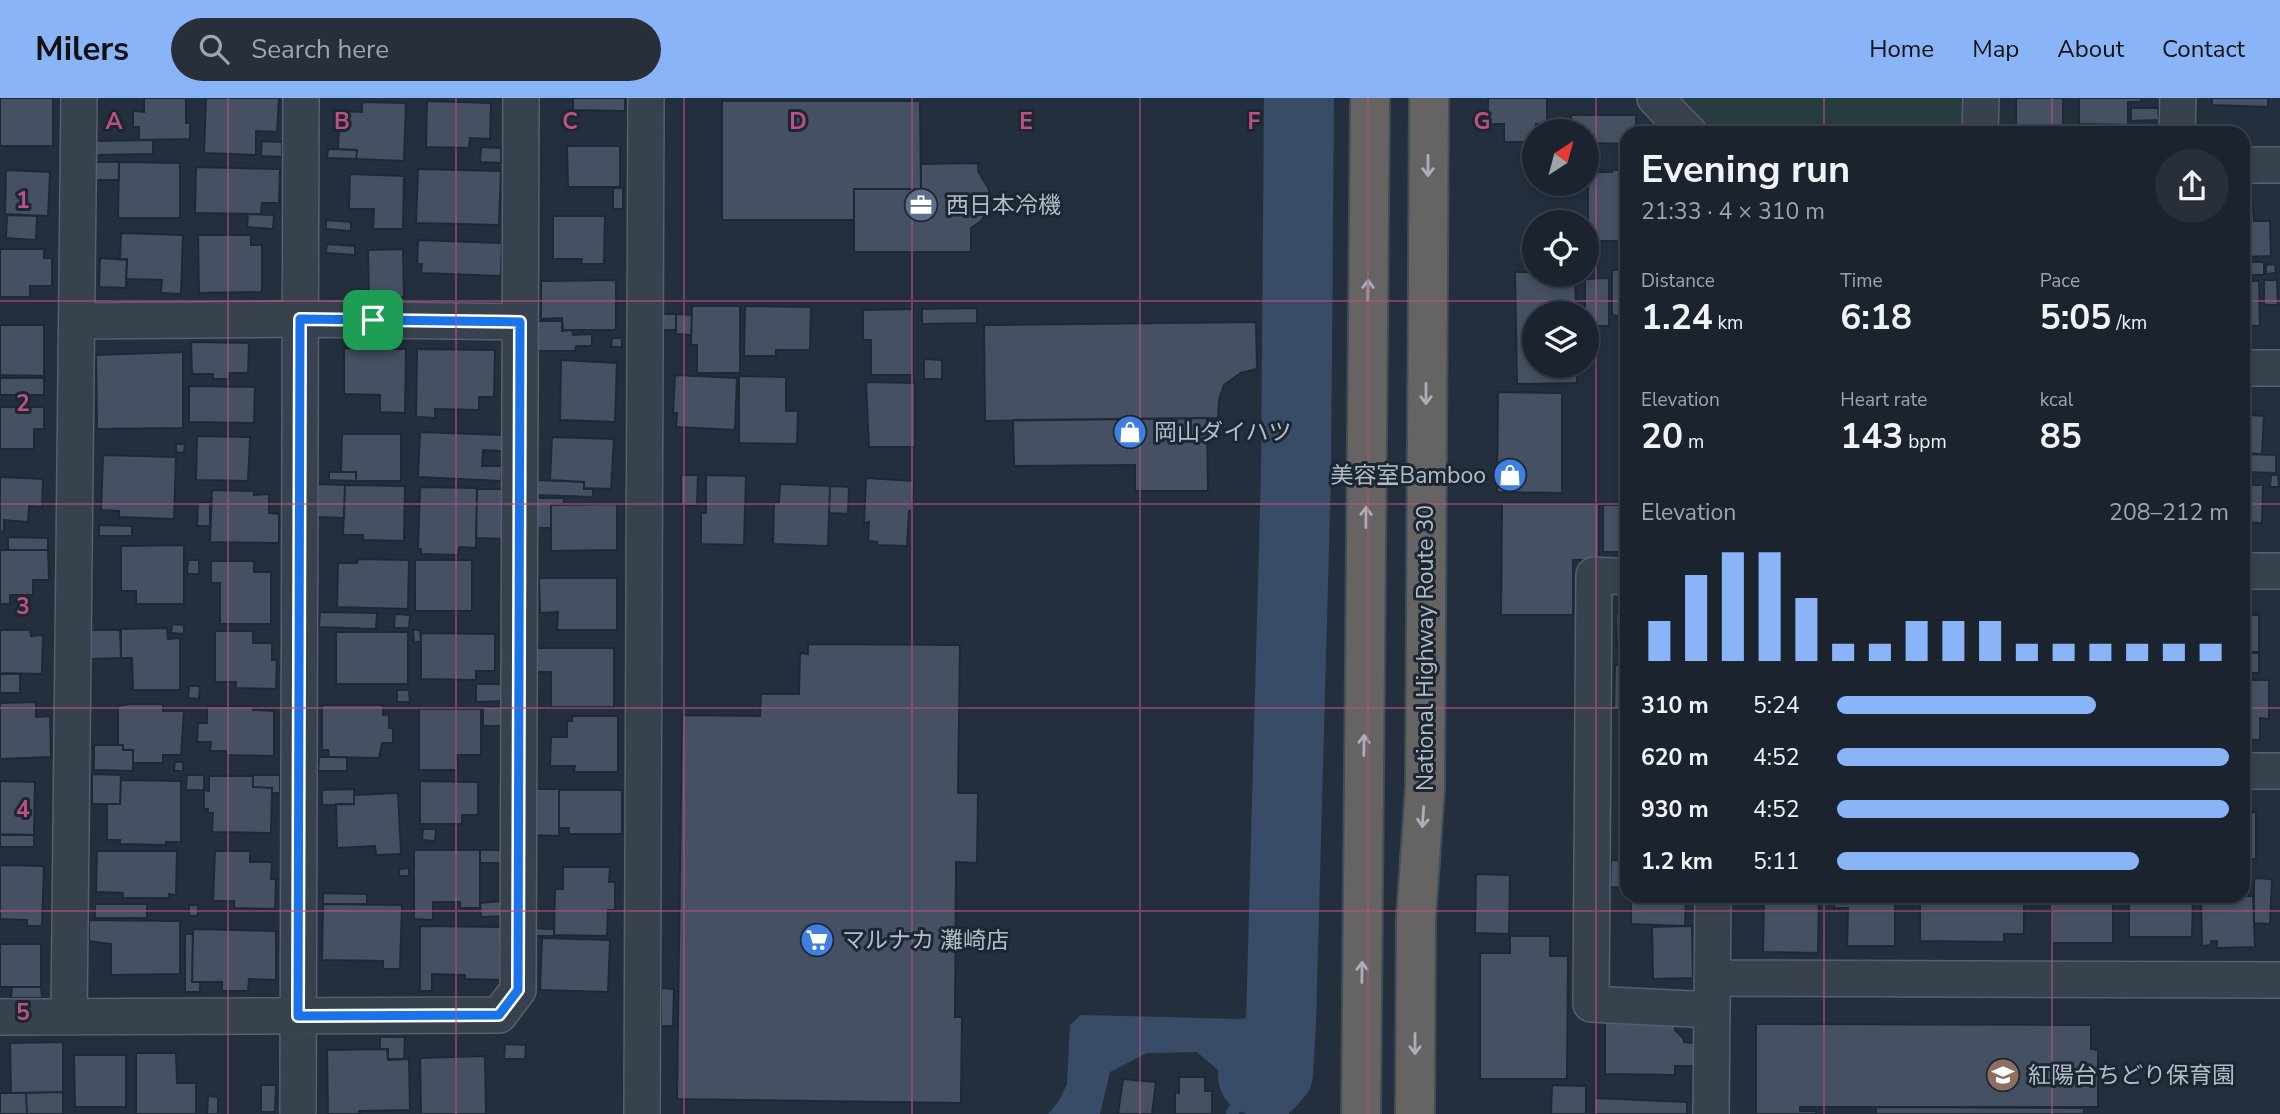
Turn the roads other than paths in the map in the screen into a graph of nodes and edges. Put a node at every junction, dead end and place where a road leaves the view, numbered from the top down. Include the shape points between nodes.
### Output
1 (79, 98) edge
2 (301, 98) edge
3 (521, 98) edge
4 (646, 98) edge
5 (1370, 98) edge
6 (1429, 98) edge
7 (1655, 98) edge
8 (1981, 98) edge
9 (2178, 98) edge
10 (1682, 126) edge
11 (1980, 126) edge
12 (2178, 126) edge
13 (2250, 165) edge
14 (2280, 165) edge
15 (300, 319) junction
16 (78, 321) junction
17 (520, 322) junction
18 (2250, 368) edge
19 (2280, 368) edge
20 (2250, 570) edge
21 (2280, 571) edge
22 (1620, 577) edge
23 (2250, 771) edge
24 (2280, 771) edge
25 (1713, 903) edge
26 (2280, 980) edge
27 (1712, 994) junction
28 (69, 1016) junction
29 (298, 1016) junction
30 (0, 1017) edge
31 (299, 1111) dead end
32 (642, 1114) edge
33 (1361, 1114) edge
34 (1415, 1114) edge
35 (1710, 1114) edge

1 - 16 street
2 - 15 street
3 - 17 street
4 - 32 street
33 -> 5 highway
6 -> 34 highway, National Highway Route 30 via 1425,787 1416,918
7 - 10 street
8 - 11 street
9 - 12 street
13 - 14 street
15 - 16 street
15 - 17 street
15 - 29 street
16 - 28 street
17 - 29 street via 518,990 499,1015
18 - 19 street
20 - 21 street
22 - 27 street via 1594,575 1591,1004
23 - 24 street
25 - 27 street
26 - 27 street
27 - 35 street
28 - 29 street
28 - 30 street
29 - 31 street

